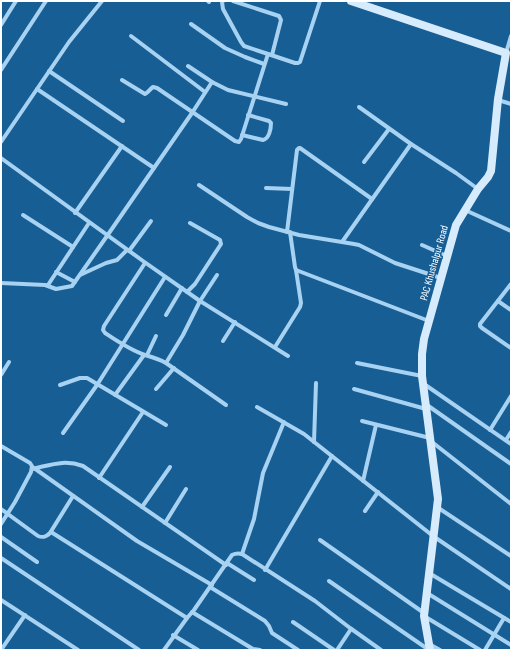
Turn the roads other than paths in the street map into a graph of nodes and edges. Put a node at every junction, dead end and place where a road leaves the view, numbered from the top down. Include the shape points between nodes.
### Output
1 (16, 1) edge
2 (46, 1) edge
3 (102, 1) edge
4 (223, 1) edge
5 (233, 1) edge
6 (320, 1) edge
7 (351, 1) edge
8 (371, 4) edge
9 (191, 24) dead end
10 (1, 25) edge
11 (131, 36) dead end
12 (511, 36) edge
13 (506, 53) junction
14 (270, 54) junction
15 (264, 64) junction
16 (188, 66) dead end
17 (1, 70) edge
18 (49, 71) junction
19 (122, 80) dead end
20 (212, 82) junction
21 (37, 89) junction
22 (205, 92) junction
23 (254, 97) junction
24 (498, 99) junction
25 (286, 104) dead end
26 (511, 104) edge
27 (359, 107) dead end
28 (192, 112) junction
29 (248, 115) junction
30 (123, 121) dead end
31 (389, 129) junction
32 (242, 135) junction
33 (1, 142) edge
34 (411, 144) junction
35 (122, 146) junction
36 (1, 158) edge
37 (364, 162) dead end
38 (154, 168) junction
39 (199, 185) dead end
40 (266, 188) dead end
41 (478, 189) junction
42 (292, 190) junction
43 (372, 199) junction
44 (465, 210) junction
45 (75, 213) junction
46 (23, 215) dead end
47 (151, 221) dead end
48 (89, 223) junction
49 (190, 223) dead end
50 (511, 231) edge
51 (288, 232) junction
52 (107, 236) junction
53 (342, 242) junction
54 (422, 245) dead end
55 (73, 247) junction
56 (128, 251) junction
57 (447, 256) junction
58 (145, 263) junction
59 (296, 270) junction
60 (56, 272) junction
61 (80, 275) junction
62 (217, 275) dead end
63 (165, 277) junction
64 (441, 278) junction
65 (75, 282) junction
66 (1, 283) edge
67 (511, 284) edge
68 (48, 285) junction
69 (182, 288) junction
70 (187, 292) junction
71 (200, 301) junction
72 (498, 301) junction
73 (511, 310) edge
74 (166, 315) dead end
75 (429, 321) junction
76 (234, 322) junction
77 (156, 336) dead end
78 (223, 341) dead end
79 (123, 344) junction
80 (275, 347) junction
81 (511, 348) edge
82 (146, 355) junction
83 (288, 356) dead end
84 (10, 362) dead end
85 (166, 363) junction
86 (357, 363) dead end
87 (174, 368) junction
88 (1, 375) edge
89 (422, 379) junction
90 (316, 383) dead end
91 (60, 385) dead end
92 (97, 385) junction
93 (156, 389) dead end
94 (354, 389) dead end
95 (114, 395) junction
96 (511, 396) edge
97 (226, 405) dead end
98 (425, 406) junction
99 (257, 407) dead end
100 (143, 412) junction
101 (362, 421) dead end
102 (284, 422) junction
103 (166, 425) dead end
104 (376, 425) junction
105 (490, 430) junction
106 (63, 432) dead end
107 (511, 432) edge
108 (430, 439) junction
109 (506, 440) junction
110 (314, 442) junction
111 (511, 444) edge
112 (1, 446) edge
113 (332, 456) junction
114 (511, 464) edge
115 (170, 467) dead end
116 (33, 468) junction
117 (100, 478) junction
118 (363, 481) junction
119 (186, 489) dead end
120 (378, 492) junction
121 (73, 496) junction
122 (511, 504) edge
123 (142, 507) junction
124 (437, 507) junction
125 (1, 509) edge
126 (365, 511) dead end
127 (8, 514) junction
128 (165, 523) junction
129 (1, 524) edge
130 (51, 532) junction
131 (433, 536) junction
132 (1, 537) edge
133 (320, 540) dead end
134 (242, 554) junction
135 (511, 556) edge
136 (1, 558) edge
137 (37, 562) dead end
138 (226, 564) junction
139 (265, 570) junction
140 (429, 572) junction
141 (254, 580) dead end
142 (328, 581) dead end
143 (211, 586) junction
144 (511, 589) edge
145 (427, 592) junction
146 (1, 600) edge
147 (192, 612) junction
148 (424, 614) junction
149 (25, 615) junction
150 (187, 618) junction
151 (504, 618) junction
152 (293, 622) dead end
153 (511, 622) edge
154 (351, 629) junction
155 (173, 635) junction
156 (494, 635) junction
157 (511, 645) edge
158 (71, 648) edge
159 (429, 648) edge
160 (1, 650) edge
161 (78, 650) edge
162 (139, 650) edge
163 (164, 650) edge
164 (198, 650) edge
165 (260, 650) edge
166 (298, 650) edge
167 (336, 650) edge
168 (381, 650) edge
169 (440, 650) edge
170 (480, 650) edge
171 (485, 650) edge

1 - 10 street
2 - 17 street
3 - 18 street via 68,42
4 - 14 street via 223,9 244,46
5 - 14 street via 279,16 281,20
6 - 14 street via 300,62 295,63
7 - 8 main road
8 - 13 main road
9 - 15 street via 226,48
11 - 22 street
12 - 13 street
13 - 24 main road, PAC Khushalpur Road
14 - 15 street
15 - 23 street
16 - 20 street
18 - 21 street
18 - 30 street
19 - 28 street via 145,94 154,87
20 - 22 street
20 - 23 street via 228,90
21 - 33 street
21 - 35 street
22 - 28 street
23 - 25 street
23 - 29 street
24 - 26 street
24 - 41 main road, PAC Khushalpur Road via 491,171
27 - 31 street
28 - 32 street via 234,141 239,142
28 - 38 street
29 - 32 street
29 - 32 street via 269,121 271,126 265,140
31 - 34 street
31 - 37 street
34 - 41 street
34 - 43 street
35 - 38 street
35 - 45 street
36 - 45 street
38 - 52 street
39 - 51 street via 258,223
40 - 42 street
41 - 44 main road, PAC Khushalpur Road
42 - 43 street via 297,150 300,148
42 - 51 street
43 - 53 street
44 - 50 street
44 - 57 main road, PAC Khushalpur Road via 456,225
45 - 48 street
46 - 55 street
47 - 56 street
48 - 52 street
48 - 55 street
49 - 70 street via 220,240 221,244
51 - 53 street
51 - 59 street
52 - 56 street
52 - 61 street
53 - 64 street via 359,245 395,263
54 - 57 street
55 - 60 street
56 - 58 street
56 - 61 street via 117,260
57 - 64 main road, PAC Khushalpur Road
58 - 63 street
58 - 79 street via 103,328 104,333
59 - 75 street
59 - 80 street via 300,307
60 - 65 street
60 - 68 street
61 - 65 street
62 - 71 street
63 - 69 street
63 - 79 street
64 - 75 main road, PAC Khushalpur Road
65 - 68 street via 72,286 58,290
66 - 68 street
67 - 72 street
69 - 70 street
69 - 74 street
70 - 71 street
71 - 76 street
71 - 85 street
72 - 73 street
72 - 81 street via 480,326
75 - 89 main road, PAC Khushalpur Road via 422,354
76 - 78 street
76 - 80 street
77 - 82 street
79 - 82 street
79 - 92 street
80 - 83 street
82 - 85 street
82 - 95 street
84 - 88 street
85 - 87 street
86 - 89 street
87 - 93 street
87 - 97 street
89 - 98 main road, PAC Khushalpur Road
89 - 105 street
90 - 110 street
91 - 92 street via 84,378
92 - 95 street
92 - 106 street
94 - 98 street
95 - 100 street
96 - 105 street
98 - 108 main road, PAC Khushalpur Road
98 - 114 street
99 - 102 street
100 - 103 street
100 - 117 street
101 - 104 street
102 - 110 street
102 - 134 street via 263,473 254,519
104 - 108 street
104 - 118 street
105 - 109 street
107 - 109 street
108 - 122 street
108 - 124 main road, PAC Khushalpur Road
109 - 111 street
110 - 113 street
112 - 116 street via 30,463
113 - 118 street
113 - 139 street
115 - 123 street
116 - 117 street via 75,463
116 - 121 street
116 - 127 street
117 - 123 street
118 - 120 street
119 - 128 street
120 - 126 street
120 - 131 street
121 - 130 street
121 - 143 street via 137,541
123 - 128 street
124 - 131 main road, PAC Khushalpur Road
124 - 135 street
125 - 127 street
127 - 129 street
127 - 130 street via 41,538
128 - 138 street
130 - 150 street
131 - 140 main road, PAC Khushalpur Road
131 - 144 street
132 - 137 street
133 - 148 street
134 - 138 street via 235,554
134 - 139 street
136 - 162 street
138 - 141 street
138 - 143 street
139 - 154 street
140 - 145 main road, PAC Khushalpur Road
140 - 151 street
142 - 159 street
143 - 147 street
143 - 166 street via 265,621 272,633
145 - 148 main road, PAC Khushalpur Road
145 - 156 street
146 - 149 street
147 - 150 street
147 - 165 street via 253,649
148 - 159 main road, PAC Khushalpur Road
148 - 170 street
149 - 158 street
149 - 160 street
150 - 155 street
151 - 153 street
151 - 156 street
152 - 167 street
154 - 167 street
154 - 168 street
155 - 163 street
155 - 164 street
156 - 157 street
156 - 171 street
158 - 161 street
159 - 169 street

